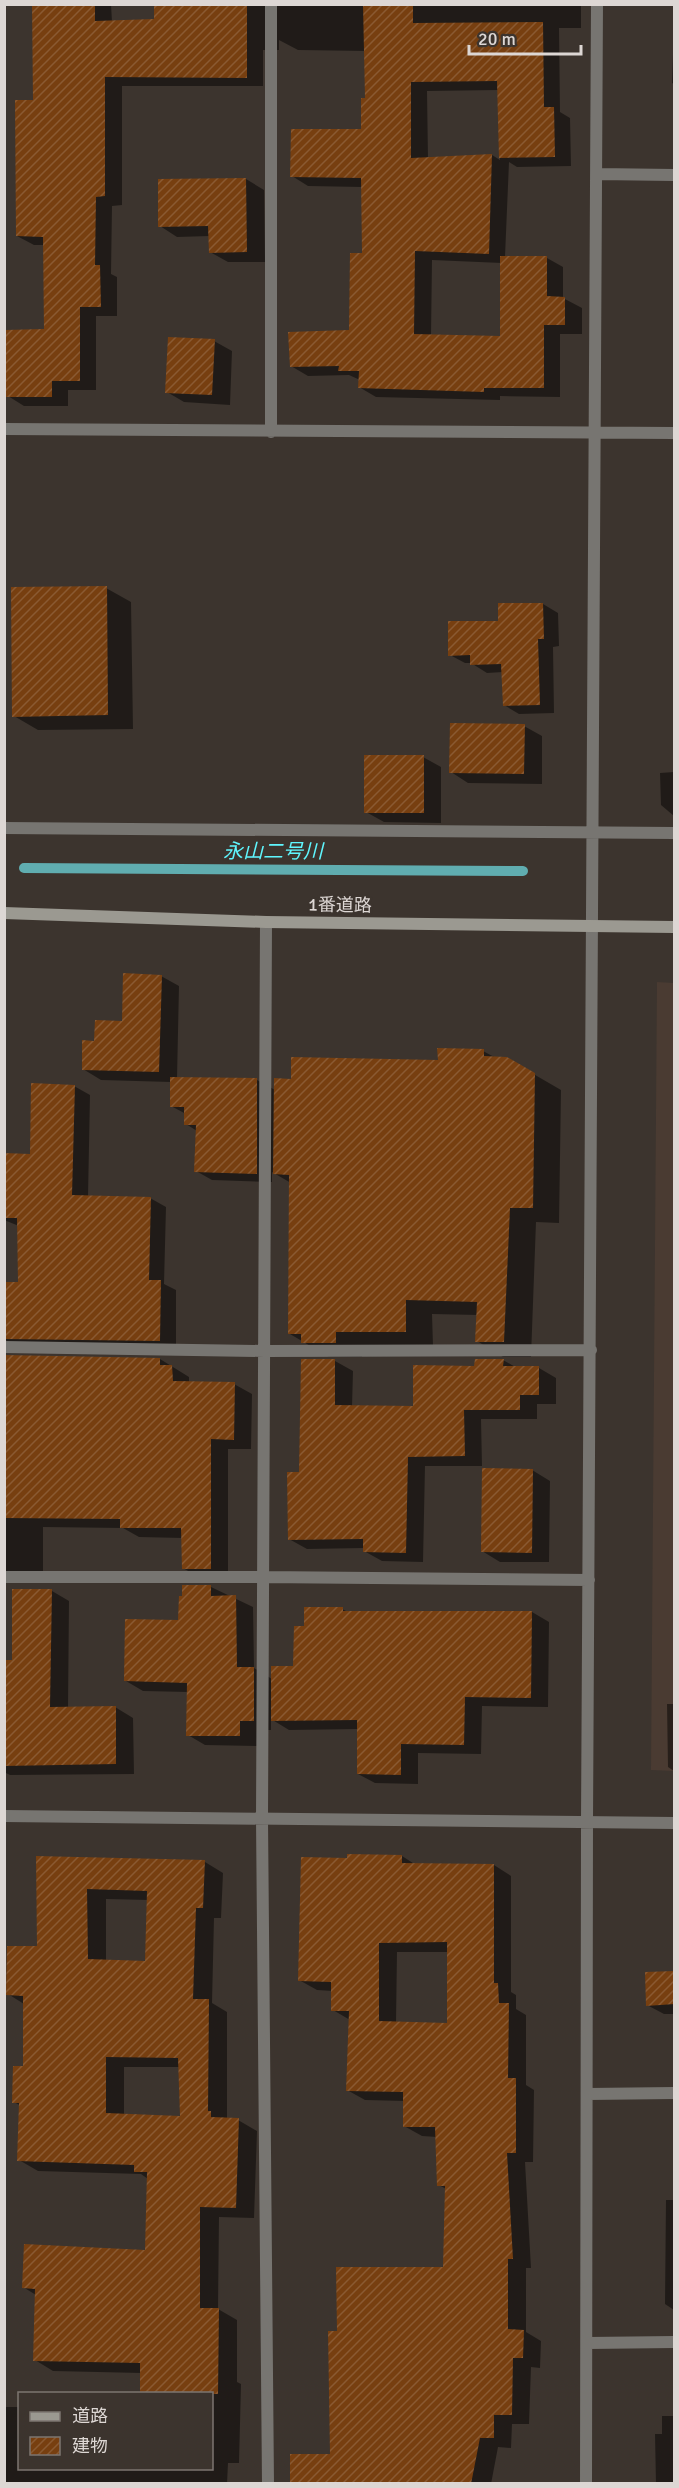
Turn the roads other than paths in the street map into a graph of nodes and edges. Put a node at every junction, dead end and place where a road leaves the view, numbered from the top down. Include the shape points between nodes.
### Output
1 (271, 4) edge
2 (597, 4) edge
3 (597, 174) junction
4 (675, 175) edge
5 (4, 429) edge
6 (271, 432) junction
7 (594, 433) junction
8 (675, 433) edge
9 (4, 828) edge
10 (594, 832) junction
11 (675, 833) edge
12 (4, 913) edge
13 (266, 922) junction
14 (593, 927) junction
15 (675, 927) edge
16 (4, 1347) edge
17 (591, 1350) junction
18 (264, 1351) junction
19 (4, 1577) edge
20 (263, 1577) junction
21 (589, 1581) junction
22 (4, 1816) edge
23 (262, 1819) junction
24 (587, 1822) junction
25 (675, 1823) edge
26 (675, 2093) edge
27 (588, 2094) junction
28 (675, 2342) edge
29 (588, 2343) junction
30 (268, 2484) edge
31 (586, 2484) edge

1 - 6 street
2 - 3 street
3 - 4 street
3 - 7 street
5 - 6 street
6 - 7 street
7 - 8 street
7 - 10 street
9 - 10 street
10 - 11 street
10 - 14 street
12 - 13 street, 1番道路
13 - 14 street, 1番道路
13 - 18 street
14 - 15 street, 1番道路
14 - 17 street
16 - 18 street
17 - 18 street
17 - 21 street
18 - 20 street
19 - 20 street
20 - 21 street
20 - 23 street
21 - 24 street
22 - 23 street
23 - 24 street
23 - 30 street
24 - 25 street
24 - 27 street
26 - 27 street
27 - 29 street
28 - 29 street
29 - 31 street

